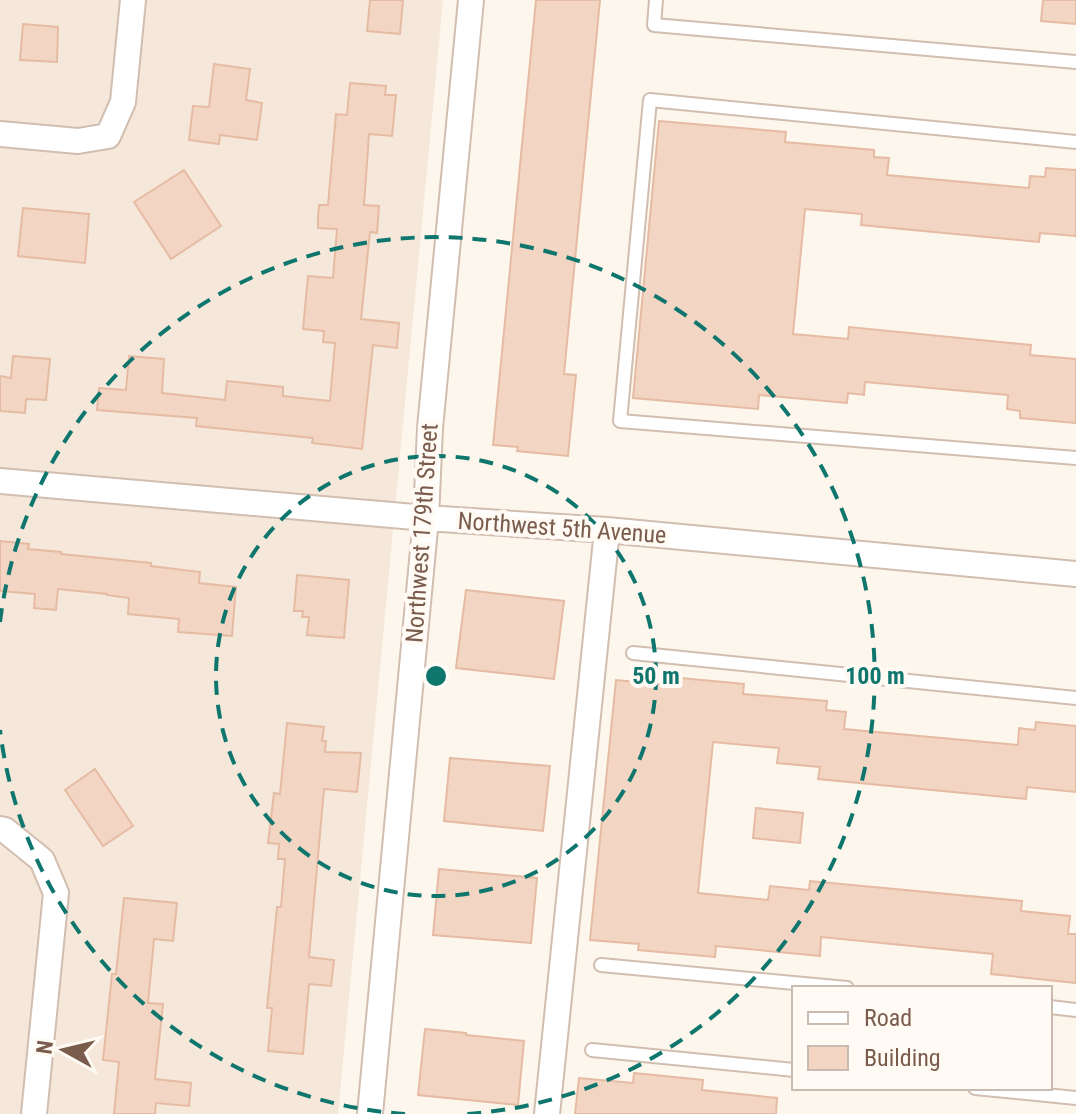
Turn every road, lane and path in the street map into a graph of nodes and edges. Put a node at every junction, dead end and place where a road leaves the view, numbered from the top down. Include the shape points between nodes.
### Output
1 (133, 0) edge
2 (471, 0) edge
3 (656, 0) edge
4 (1076, 62) edge
5 (0, 134) edge
6 (1076, 142) edge
7 (1076, 458) edge
8 (0, 481) edge
9 (426, 518) junction
10 (607, 530) junction
11 (1076, 574) edge
12 (633, 653) dead end
13 (1076, 698) edge
14 (0, 829) edge
15 (601, 965) dead end
16 (826, 986) edge
17 (1052, 1007) edge
18 (1076, 1010) edge
19 (592, 1050) dead end
20 (792, 1070) edge
21 (995, 1090) edge
22 (1076, 1098) edge
23 (34, 1114) edge
24 (370, 1114) edge
25 (547, 1114) edge

1 - 5 street via 123,102 108,136 78,141
2 - 9 street, Northwest 179th Street
3 - 4 lane via 654,25
6 - 7 lane via 650,100 620,421
8 - 9 street, Northwest 5th Avenue
9 - 10 street, Northwest 5th Avenue
9 - 24 street, Northwest 179th Street
10 - 11 street, Northwest 5th Avenue
10 - 25 street
12 - 13 lane
14 - 23 street via 42,860 56,893
15 - 16 lane
17 - 18 lane
19 - 20 lane
21 - 22 lane

